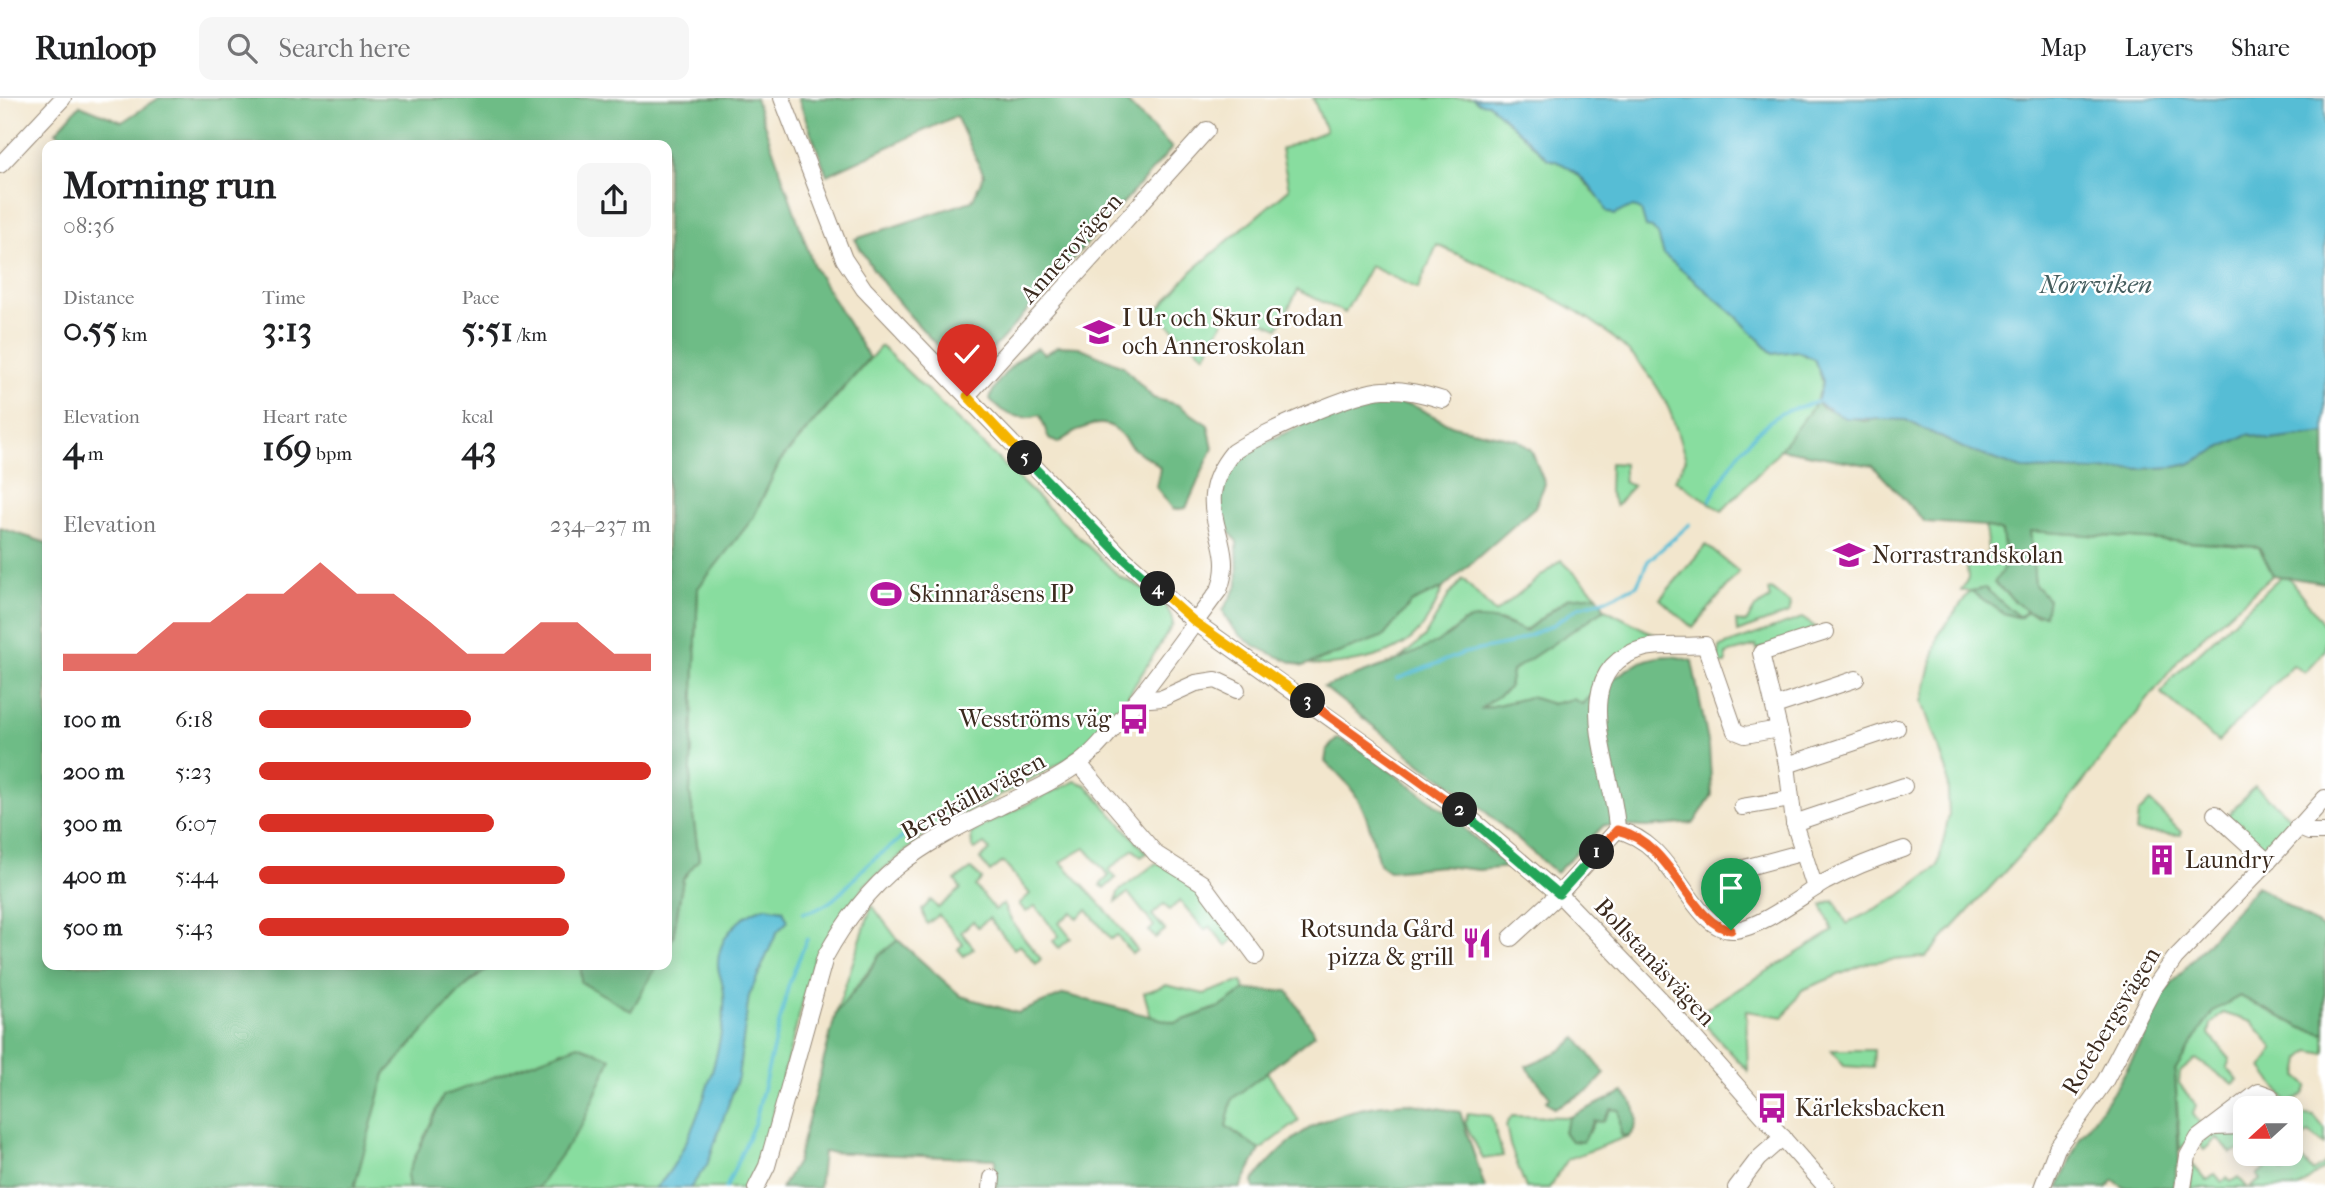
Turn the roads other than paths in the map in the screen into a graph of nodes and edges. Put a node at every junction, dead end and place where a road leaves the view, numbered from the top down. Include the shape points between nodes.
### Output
1 (63, 98) edge
2 (782, 98) edge
3 (1207, 130) dead end
4 (2, 156) edge
5 (967, 396) junction
6 (1443, 400) dead end
7 (1195, 622) junction
8 (1826, 632) dead end
9 (1856, 679) dead end
10 (1237, 690) dead end
11 (1137, 700) junction
12 (1774, 706) junction
13 (1897, 728) dead end
14 (1779, 729) junction
15 (1079, 764) junction
16 (1787, 765) junction
17 (1905, 786) dead end
18 (2325, 797) edge
19 (1791, 799) junction
20 (1742, 807) dead end
21 (2215, 814) dead end
22 (1794, 823) junction
23 (2297, 827) junction
24 (1617, 830) junction
25 (2325, 832) edge
26 (1904, 849) dead end
27 (1804, 852) junction
28 (2268, 862) junction
29 (1737, 870) dead end
30 (1815, 888) junction
31 (1559, 894) junction
32 (1511, 938) dead end
33 (1256, 956) dead end
34 (2254, 1096) edge
35 (2269, 1096) edge
36 (2233, 1111) edge
37 (2233, 1126) edge
38 (2211, 1127) junction
39 (1783, 1137) junction
40 (756, 1188) edge
41 (1736, 1188) edge
42 (1827, 1188) edge
43 (2042, 1188) edge
44 (2183, 1188) edge

1 - 4 street
2 - 5 street, Bollstanäsvägen via 844,259 864,289
3 - 5 street, Annerovägen
5 - 7 street, Bollstanäsvägen via 1122,557
6 - 7 street, Bergkällavägen via 1415,391 1360,394 1233,452 1212,489 1212,513 1227,568 1219,590
7 - 11 street, Bergkällavägen
7 - 31 street, Bollstanäsvägen via 1450,802
8 - 12 street via 1762,653
9 - 12 street
10 - 11 street via 1216,680 1196,682 1163,698
11 - 15 street, Bergkällavägen
12 - 14 street
13 - 16 street
14 - 16 street
14 - 24 street via 1745,735 1735,731 1705,645 1647,648 1621,658 1606,673 1597,717
15 - 33 street via 1156,854 1202,883
15 - 40 street, Bergkällavägen via 927,843 863,897 825,957 767,1166
16 - 19 street
17 - 22 street
18 - 23 street, Rotebergsvägen
19 - 20 street
19 - 22 street
21 - 28 street
22 - 27 street
23 - 25 street
23 - 28 street, Rotebergsvägen
24 - 30 street via 1643,841 1687,888 1699,910 1723,929 1747,927
24 - 31 street
26 - 30 street via 1868,860
27 - 29 street
27 - 30 street
28 - 43 street, Rotebergsvägen via 2169,965 2105,1081 2057,1149
31 - 32 street
31 - 39 street, Bollstanäsvägen
34 - 35 street via 2259,1092
36 - 38 street
37 - 38 street
38 - 44 street via 2190,1149
39 - 41 street
39 - 42 street, Bollstanäsvägen

